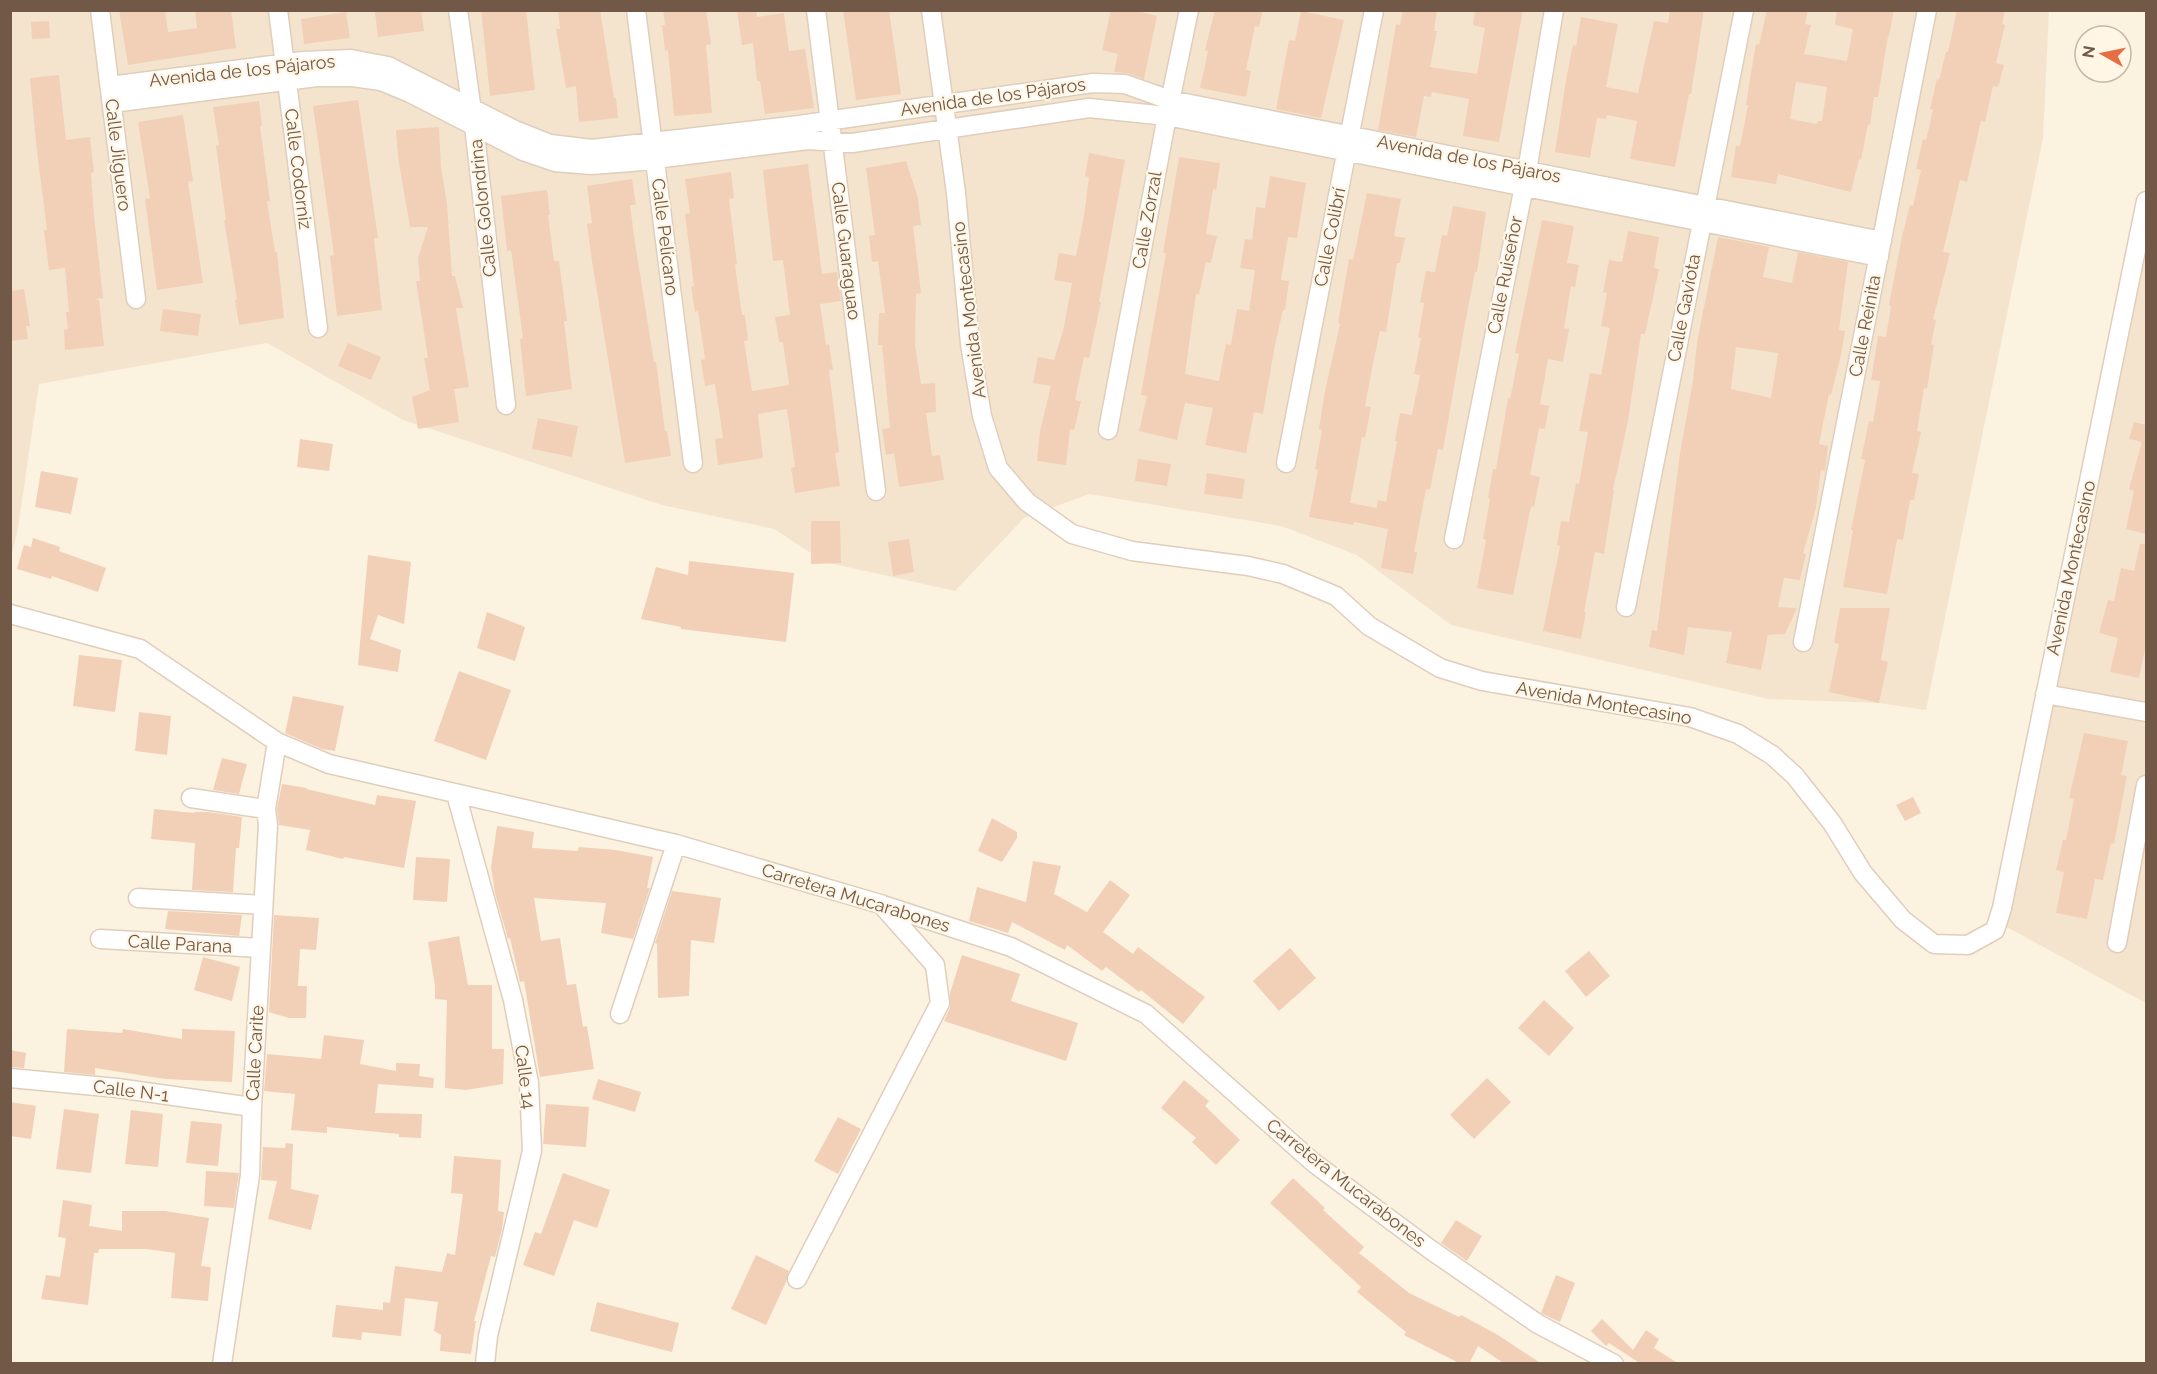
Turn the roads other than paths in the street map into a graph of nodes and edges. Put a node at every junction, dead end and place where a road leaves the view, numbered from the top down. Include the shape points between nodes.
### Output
1 (100, 10) edge
2 (278, 10) edge
3 (458, 10) edge
4 (636, 10) edge
5 (816, 10) edge
6 (932, 10) edge
7 (1189, 10) edge
8 (1374, 10) edge
9 (1554, 10) edge
10 (1744, 10) edge
11 (1927, 10) edge
12 (286, 72) junction
13 (111, 94) junction
14 (942, 104) junction
15 (471, 107) junction
16 (1168, 108) junction
17 (829, 120) junction
18 (474, 126) junction
19 (947, 130) junction
20 (832, 141) junction
21 (1348, 144) junction
22 (653, 151) junction
23 (1525, 178) junction
24 (2146, 201) edge
25 (1703, 214) junction
26 (1880, 249) junction
27 (136, 299) dead end
28 (318, 328) dead end
29 (506, 405) dead end
30 (1108, 430) dead end
31 (693, 463) dead end
32 (1286, 463) dead end
33 (876, 491) dead end
34 (1454, 539) dead end
35 (1626, 607) dead end
36 (10, 614) edge
37 (1803, 642) dead end
38 (2045, 694) junction
39 (2146, 712) edge
40 (277, 742) junction
41 (2146, 785) edge
42 (456, 794) junction
43 (191, 798) dead end
44 (267, 808) junction
45 (675, 844) junction
46 (138, 898) dead end
47 (880, 904) junction
48 (263, 905) junction
49 (100, 939) dead end
50 (2116, 943) dead end
51 (261, 948) junction
52 (620, 1014) dead end
53 (10, 1078) edge
54 (252, 1107) junction
55 (797, 1279) dead end
56 (222, 1364) edge
57 (485, 1364) edge
58 (1614, 1364) edge

1 - 13 street, Calle Jilguero
2 - 12 street, Calle Codorniz
3 - 15 street, Calle Golondrina
4 - 22 street, Calle Pelícano
5 - 17 street, Calle Guaraguao
6 - 14 street, Avenida Montecasino
7 - 16 street, Calle Zorzal
8 - 21 street, Calle Colibrí
9 - 23 street, Calle Ruiseñor
10 - 25 street, Calle Gaviota
11 - 26 street, Calle Reinita
12 - 13 street, Avenida de los Pájaros
12 - 15 street, Avenida de los Pájaros via 351,59 387,66
12 - 18 street, Avenida de los Pájaros via 381,81
12 - 28 street, Calle Codorniz
13 - 27 street, Calle Jilguero
14 - 16 street, Avenida de los Pájaros via 1092,83 1125,84
14 - 17 street, Avenida de los Pájaros
14 - 19 street, Avenida Montecasino
15 - 18 street, Calle Golondrina
15 - 22 street, Avenida de los Pájaros via 550,144
16 - 19 street, Avenida de los Pájaros via 1089,108
16 - 21 street, Avenida de los Pájaros
16 - 30 street, Calle Zorzal
17 - 20 street, Calle Guaraguao
17 - 22 street, Avenida de los Pájaros
18 - 22 street, Avenida de los Pájaros via 555,162 591,165
18 - 29 street, Calle Golondrina
19 - 20 street, Avenida de los Pájaros via 852,143
19 - 38 street, Avenida Montecasino via 970,344 982,416 998,468 1027,502 1072,534 1132,551 1283,574 1336,596 1369,626 1440,668 1482,681 1690,717 1738,734 1772,755 1795,776 1870,881 1903,920 1934,944 1968,945 1995,930
20 - 22 street, Avenida de los Pájaros
20 - 33 street, Calle Guaraguao
21 - 23 street, Avenida de los Pájaros
21 - 32 street, Calle Colibrí
22 - 31 street, Calle Pelícano
23 - 25 street, Avenida de los Pájaros
23 - 34 street, Calle Ruiseñor
24 - 38 street, Avenida Montecasino
25 - 26 street, Avenida de los Pájaros
25 - 35 street, Calle Gaviota
26 - 37 street, Calle Reinita
36 - 40 street, Carretera Mucarabones via 140,649
38 - 39 street
40 - 42 street, Carretera Mucarabones via 329,765
40 - 44 street, Calle Carite
41 - 50 street
42 - 45 street, Carretera Mucarabones
42 - 57 street, Calle 14 via 513,1000 529,1094 532,1151 488,1336
43 - 44 street
44 - 48 street, Calle Carite
45 - 47 street, Carretera Mucarabones
45 - 52 street
46 - 48 street
47 - 55 street via 935,965 940,1003
47 - 58 street, Carretera Mucarabones via 1011,947 1146,1014 1332,1177 1538,1324
48 - 51 street, Calle Carite
49 - 51 street, Calle Parana
51 - 54 street, Calle Carite
53 - 54 street, Calle N-1
54 - 56 street, Calle Carite via 250,1175

